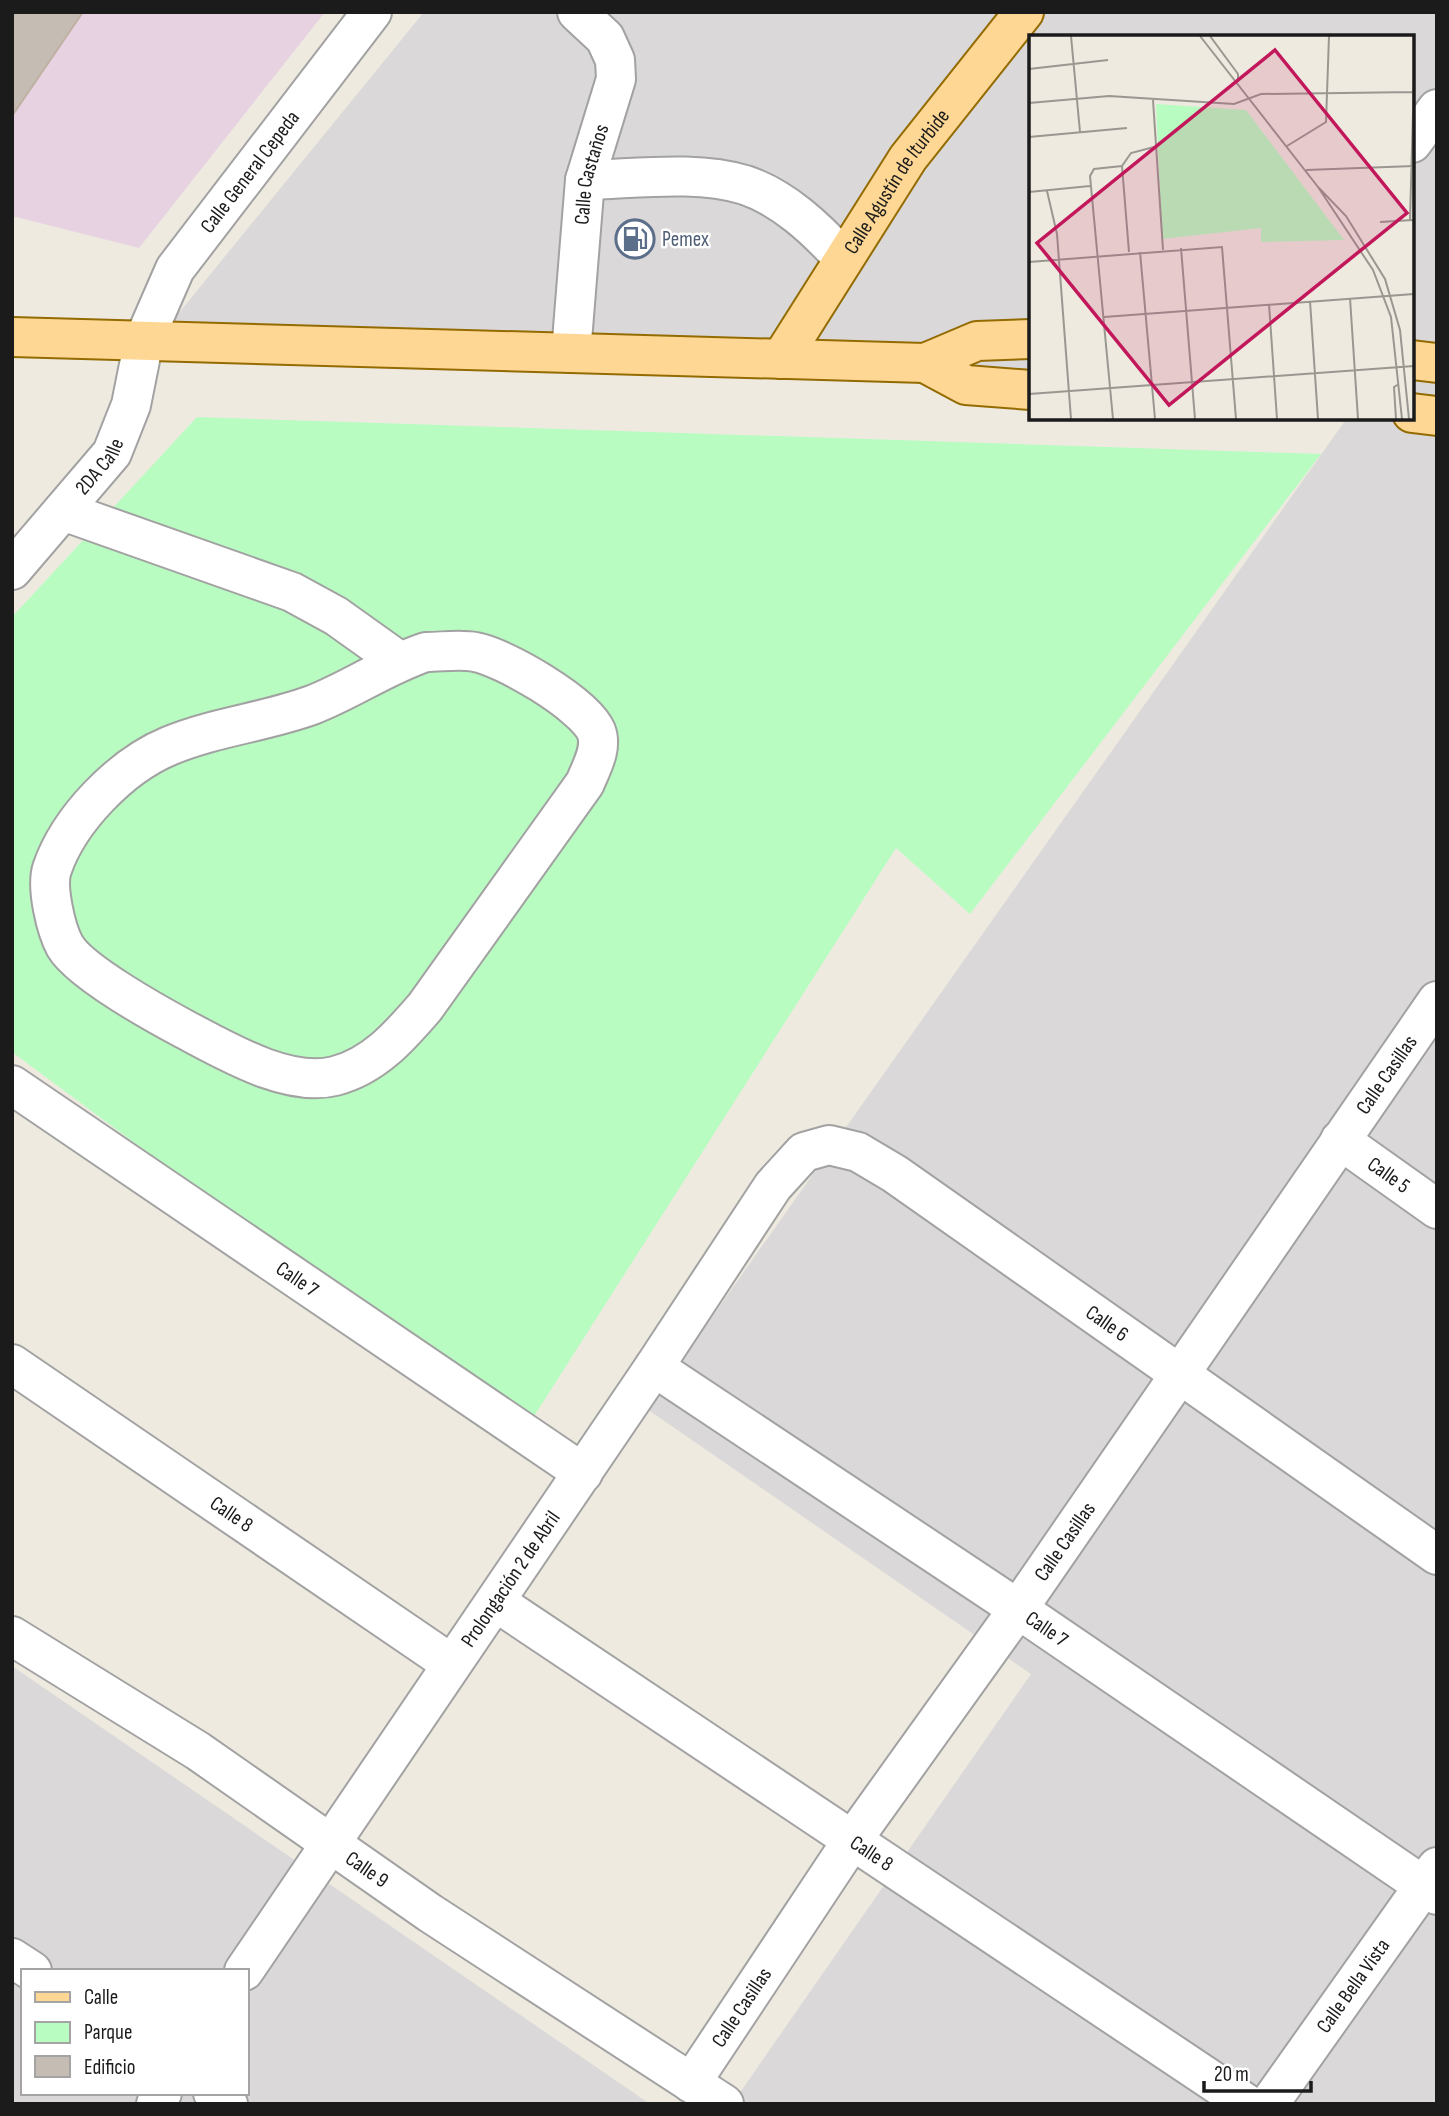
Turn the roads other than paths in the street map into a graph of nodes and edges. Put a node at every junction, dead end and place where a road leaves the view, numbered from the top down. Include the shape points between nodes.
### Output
1 (372, 12) edge
2 (577, 12) edge
3 (1024, 12) edge
4 (1437, 109) edge
5 (1414, 140) edge
6 (585, 180) junction
7 (843, 258) junction
8 (12, 337) edge
9 (1029, 339) edge
10 (144, 340) junction
11 (571, 353) junction
12 (781, 359) junction
13 (1414, 360) edge
14 (925, 363) junction
15 (1437, 363) edge
16 (1029, 390) edge
17 (1414, 414) edge
18 (1437, 416) edge
19 (63, 511) junction
20 (12, 570) edge
21 (399, 661) junction
22 (1437, 1001) edge
23 (12, 1085) edge
24 (1340, 1140) junction
25 (773, 1186) joint
26 (1437, 1209) edge
27 (12, 1364) edge
28 (654, 1367) junction
29 (1179, 1375) junction
30 (583, 1472) junction
31 (1437, 1555) edge
32 (496, 1602) junction
33 (1018, 1609) junction
34 (12, 1636) edge
35 (450, 1663) junction
36 (331, 1842) junction
37 (851, 1842) junction
38 (1432, 1883) edge
39 (12, 1958) edge
40 (29, 1969) edge
41 (245, 1969) edge
42 (691, 2082) junction
43 (724, 2104) edge
44 (1247, 2104) edge
45 (1269, 2104) edge

1 - 10 street, Calle General Cepeda via 175,269
2 - 6 street, Calle Castaños via 605,38 615,60 616,79
3 - 7 main road, Calle Agustín de Iturbide via 908,158
4 - 5 street
6 - 7 street via 694,178 745,185 776,200 817,230
6 - 11 street, Calle Castaños
7 - 12 main road, Calle Agustín de Iturbide
8 - 10 main road
9 - 14 main road via 977,341
10 - 11 main road
10 - 19 street, 2DA Calle via 131,405 112,453
11 - 12 main road
12 - 14 main road
13 - 15 main road
14 - 16 main road via 966,385
17 - 18 main road
19 - 20 street, 2DA Calle
19 - 21 street via 292,592 336,616
21 - 21 street via 426,652 475,652 509,665 582,714 596,732 597,755 585,783 398,1040 366,1064 333,1077 292,1076 247,1061 157,1014 102,979 66,948 53,914 51,871 80,818 130,767 170,745 350,690
22 - 24 street, Calle Casillas
23 - 30 street, Calle 7
24 - 26 street, Calle 5
24 - 29 street, Calle Casillas
25 - 28 street, Prolongación 2 de Abril
25 - 29 street, Calle 6 via 804,1152 828,1145 858,1152
27 - 35 street, Calle 8
28 - 30 street, Prolongación 2 de Abril
28 - 33 street, Calle 7
29 - 31 street, Calle 6
29 - 33 street, Calle Casillas
30 - 32 street, Prolongación 2 de Abril
32 - 35 street, Prolongación 2 de Abril
32 - 37 street, Calle 8
33 - 37 street, Calle Casillas
33 - 38 street, Calle 7
34 - 36 street, Calle 9 via 198,1751
35 - 36 street, Prolongación 2 de Abril
36 - 41 street, Prolongación 2 de Abril
36 - 42 street, Calle 9 via 519,1972
37 - 42 street, Calle Casillas
37 - 44 street, Calle 8
38 - 45 street, Calle Bella Vista
39 - 40 street
42 - 43 street, Calle 9

